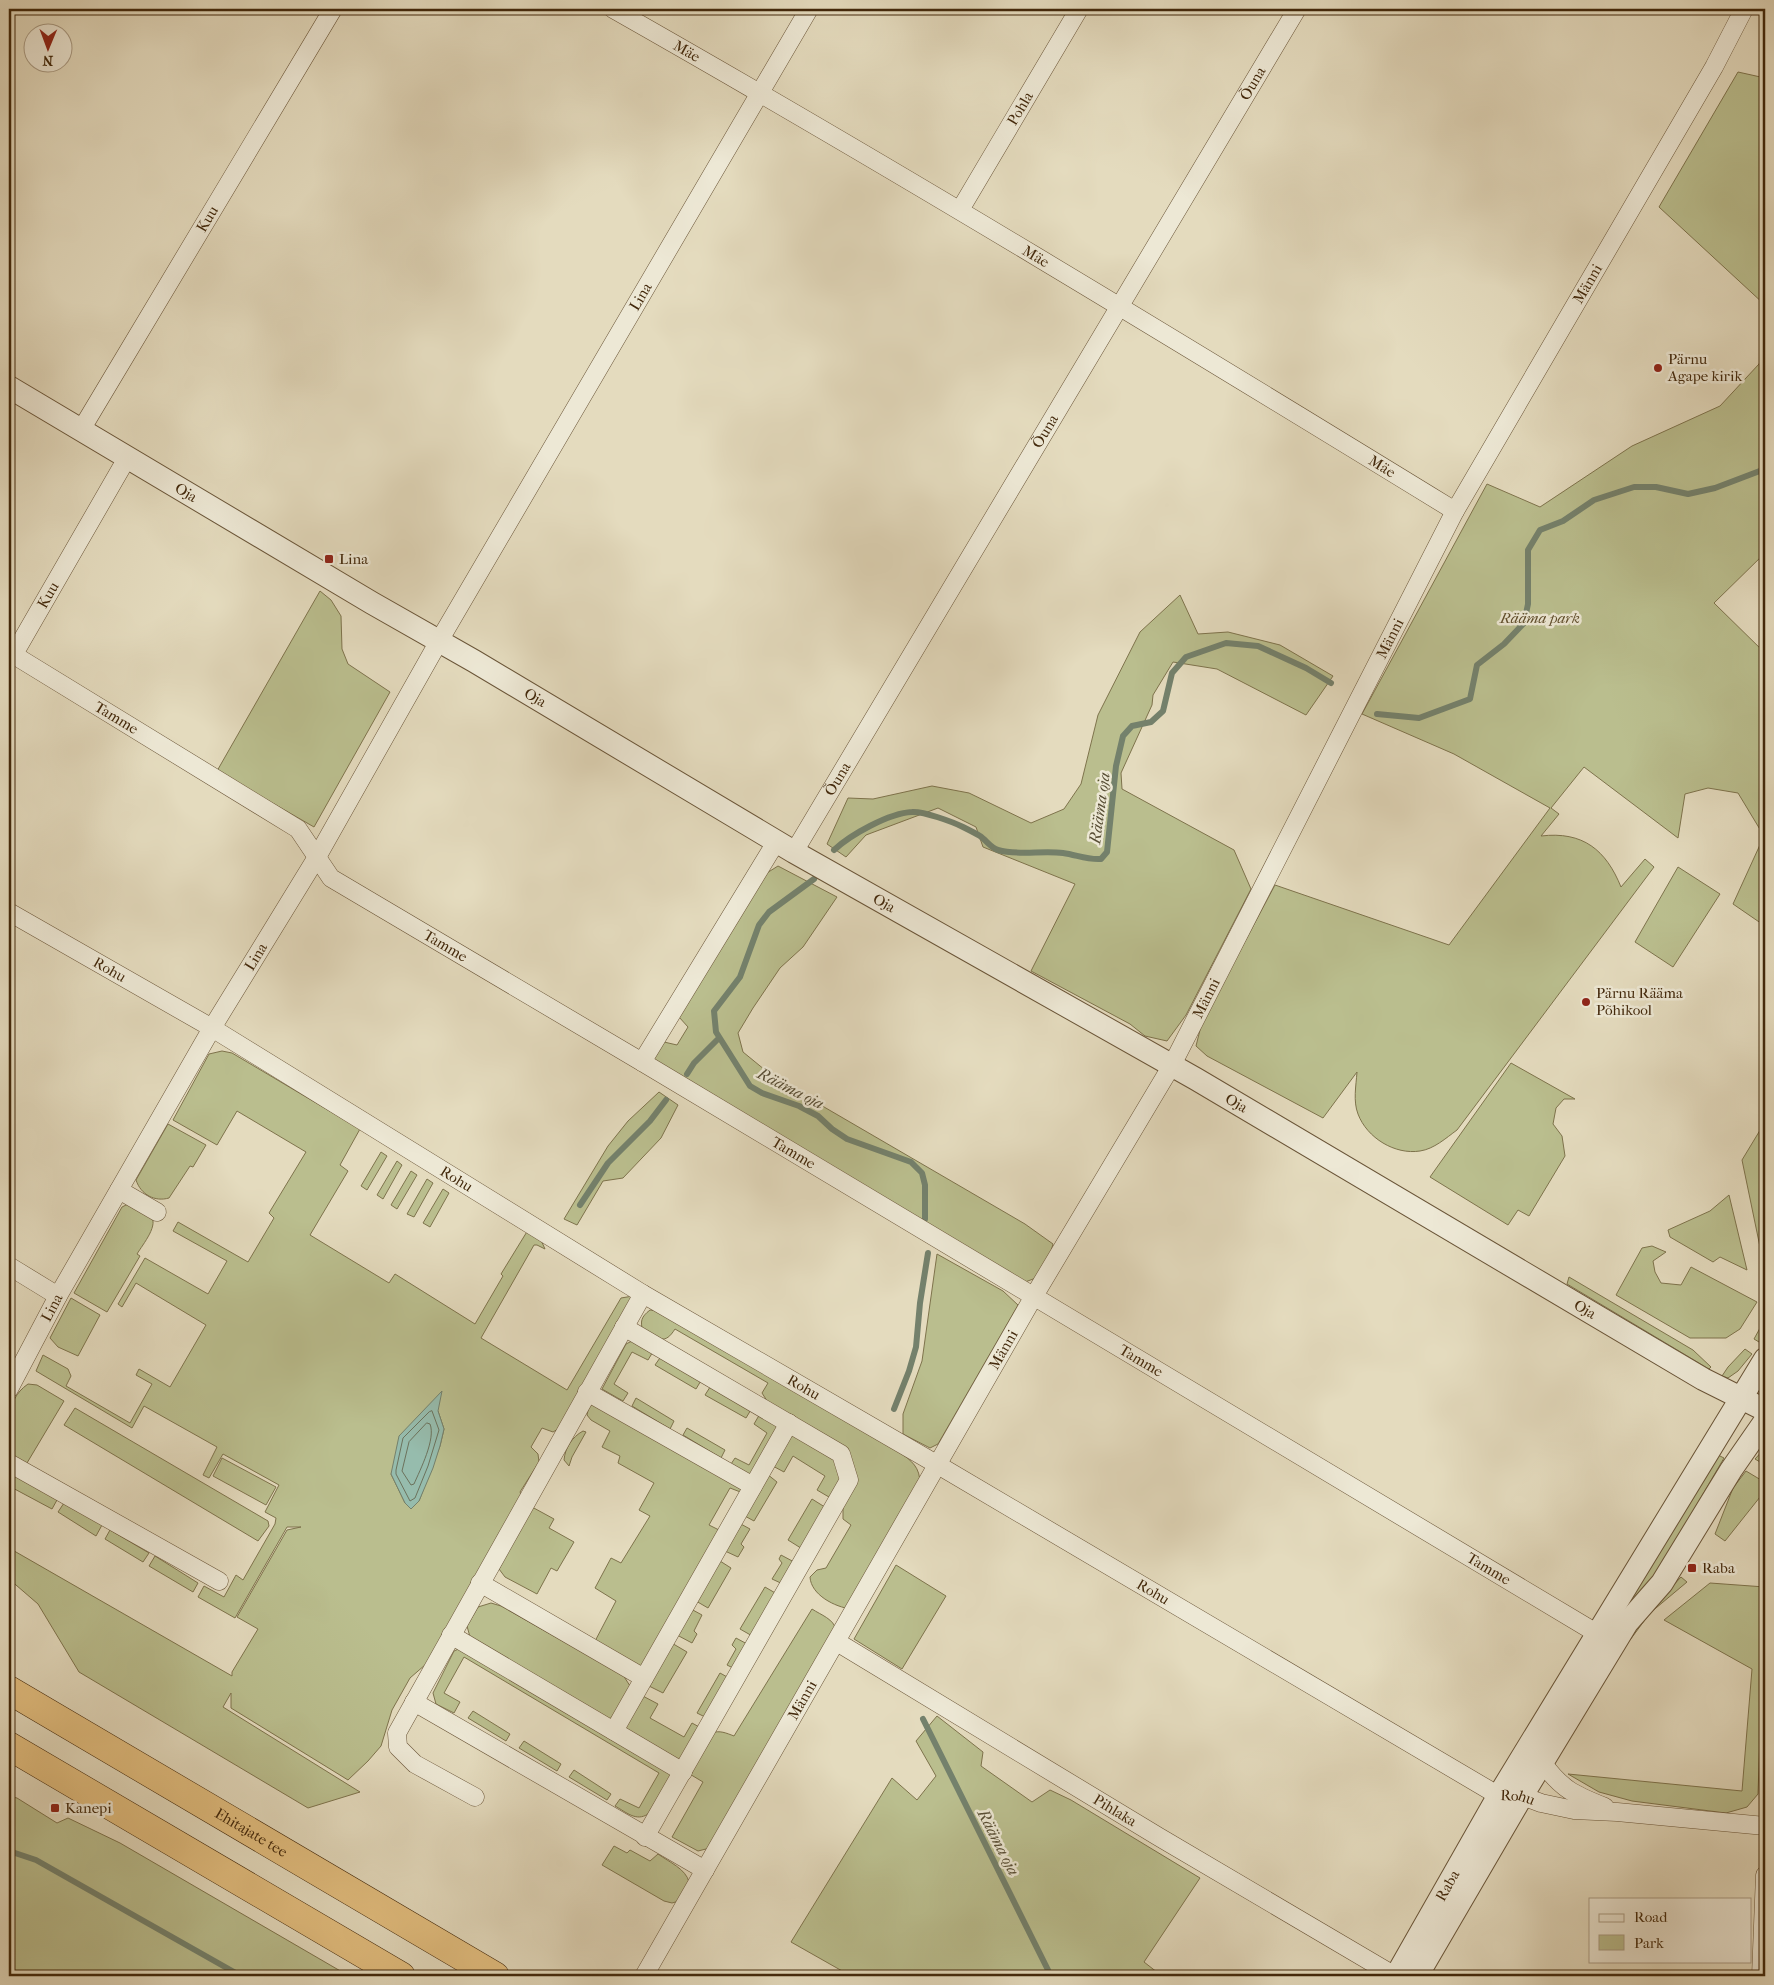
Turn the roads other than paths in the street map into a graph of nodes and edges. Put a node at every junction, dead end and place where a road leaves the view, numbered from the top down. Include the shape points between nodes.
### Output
1 (333, 9) edge
2 (613, 9) edge
3 (809, 9) edge
4 (1079, 9) edge
5 (1296, 9) edge
6 (1744, 9) edge
7 (760, 92) junction
8 (960, 210) junction
9 (1120, 306) junction
10 (9, 387) edge
11 (81, 430) junction
12 (127, 458) junction
13 (1455, 511) junction
14 (439, 641) junction
15 (11, 653) edge
16 (785, 847) junction
17 (317, 857) junction
18 (9, 912) edge
19 (212, 1028) junction
20 (642, 1062) junction
21 (1172, 1066) junction
22 (119, 1190) junction
23 (157, 1212) dead end
24 (9, 1266) edge
25 (643, 1294) junction
26 (58, 1296) junction
27 (1034, 1296) junction
28 (624, 1327) junction
29 (1765, 1359) edge
30 (9, 1389) edge
31 (587, 1392) junction
32 (1741, 1400) junction
33 (1765, 1410) edge
34 (1765, 1422) edge
35 (789, 1423) junction
36 (9, 1463) edge
37 (938, 1466) junction
38 (753, 1486) junction
39 (219, 1580) dead end
40 (480, 1584) junction
41 (1598, 1634) junction
42 (451, 1635) junction
43 (837, 1642) junction
44 (644, 1678) junction
45 (9, 1690) edge
46 (414, 1702) junction
47 (614, 1731) junction
48 (9, 1746) edge
49 (1542, 1762) junction
50 (683, 1772) junction
51 (1499, 1795) junction
52 (1522, 1796) junction
53 (475, 1797) dead end
54 (1617, 1812) junction
55 (1765, 1826) edge
56 (646, 1837) junction
57 (705, 1870) junction
58 (1765, 1875) edge
59 (402, 1976) edge
60 (495, 1976) edge
61 (644, 1976) edge
62 (1396, 1976) edge
63 (1417, 1976) edge
64 (1760, 1976) edge

1 - 11 street, Kuu
2 - 7 street, Mäe
3 - 7 street, Lina
4 - 8 street, Pohla
5 - 9 street, Õuna
6 - 13 street, Männi
7 - 8 street, Mäe
7 - 14 street, Lina
8 - 9 street, Mäe
9 - 13 street, Mäe
9 - 16 street, Õuna
10 - 11 street, Oja
11 - 12 street, Oja
12 - 14 street, Oja
12 - 15 street, Kuu
13 - 21 street, Männi
14 - 16 street, Oja
14 - 17 street, Lina
15 - 17 street, Tamme via 298,830
16 - 20 street, Õuna
16 - 21 street, Oja
17 - 19 street, Lina
17 - 20 street, Tamme via 331,878
18 - 19 street, Rohu
19 - 22 street, Lina
19 - 25 street, Rohu
20 - 27 street, Tamme
21 - 27 street, Männi
21 - 32 street, Oja
22 - 23 street
22 - 26 street, Lina
24 - 26 street
25 - 28 street
25 - 37 street, Rohu
26 - 30 street, Lina
27 - 37 street, Männi
27 - 41 street, Tamme
28 - 31 street
28 - 35 street
29 - 32 street, Raba
31 - 38 street
31 - 40 street
32 - 33 street, Oja
32 - 41 street, Raba
34 - 49 street, Raba via 1731,1470 1662,1583 1627,1623
35 - 38 street
35 - 50 street via 841,1454 849,1480
36 - 39 street
37 - 43 street, Männi
37 - 51 street, Rohu
38 - 44 street
40 - 42 street
40 - 44 street
41 - 51 street, Raba
42 - 46 street
42 - 47 street
43 - 57 street, Männi
43 - 62 street, Pihlaka via 1158,1837
44 - 47 street
45 - 60 highway, Ehitajate tee
46 - 53 street via 397,1734 398,1747 414,1764
46 - 56 street
47 - 50 street
48 - 59 highway
49 - 52 street, Raba
49 - 54 street, Rohu via 1555,1780 1576,1795
50 - 56 street
51 - 52 street, Rohu
51 - 62 street, Raba
52 - 54 street, Rohu via 1574,1810
52 - 63 street, Raba
54 - 55 street, Rohu
56 - 57 street
57 - 61 street, Männi
58 - 64 street

